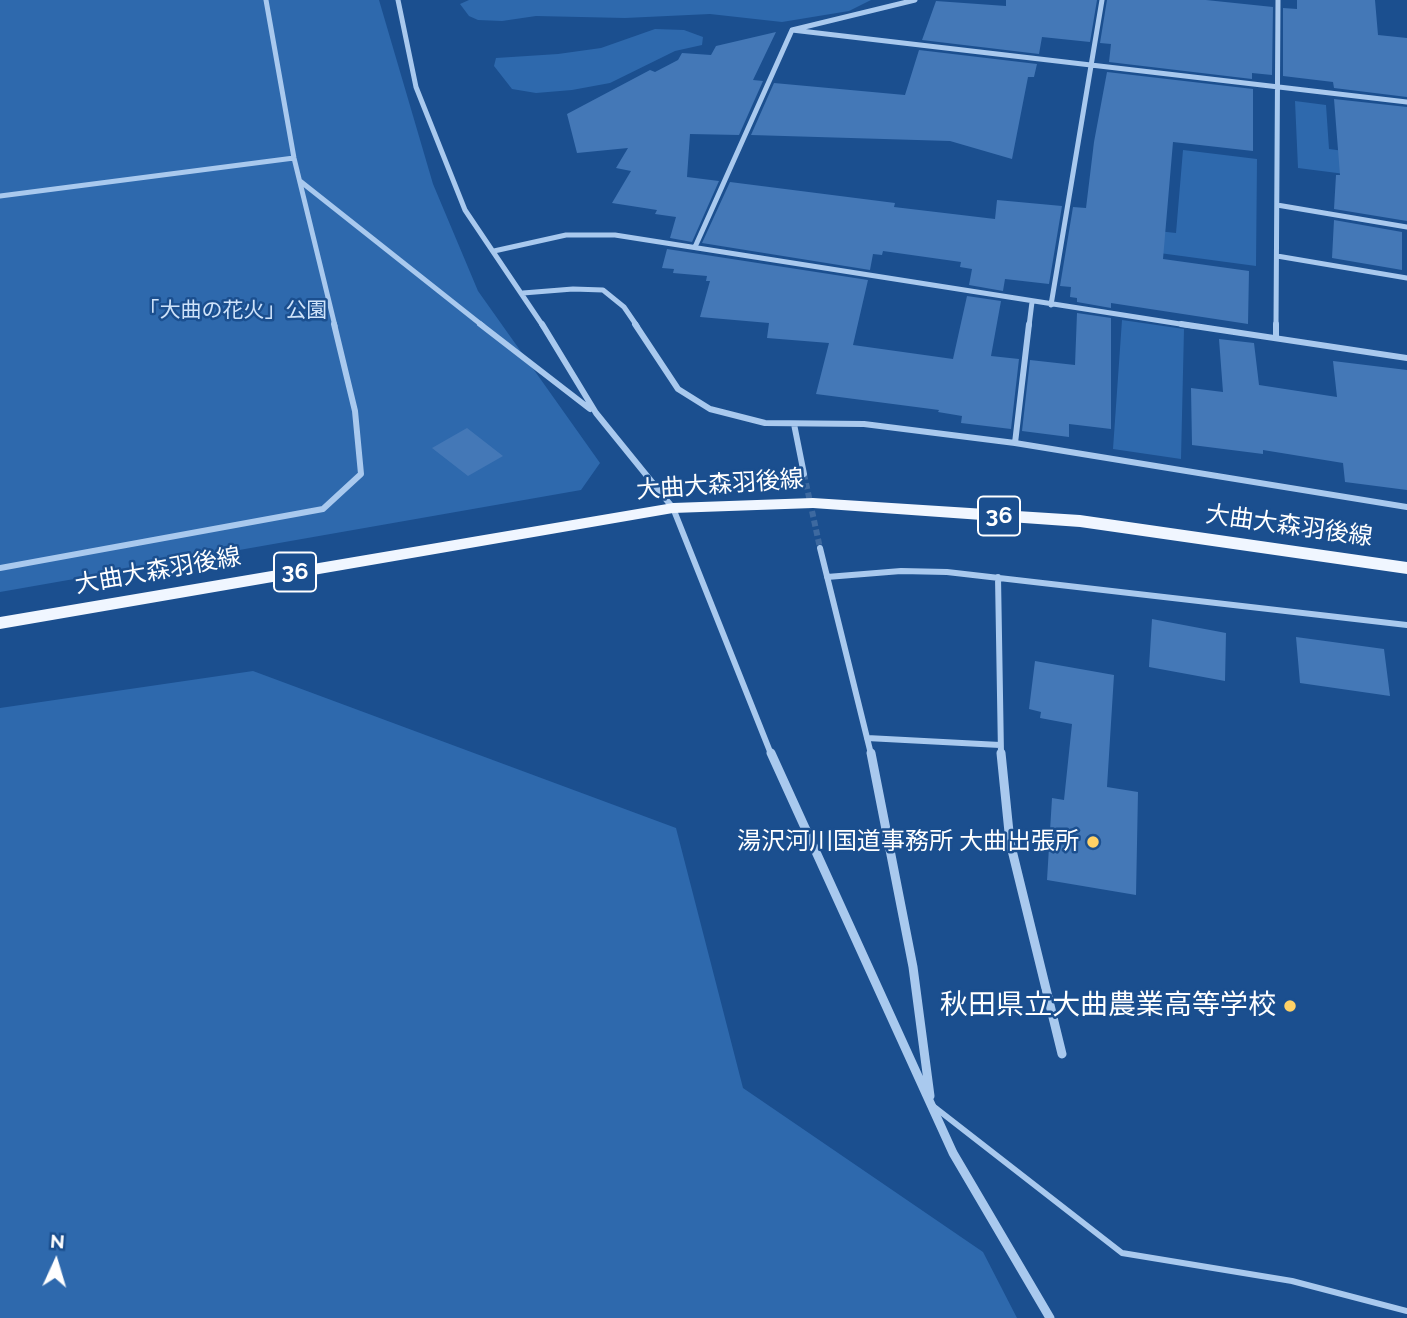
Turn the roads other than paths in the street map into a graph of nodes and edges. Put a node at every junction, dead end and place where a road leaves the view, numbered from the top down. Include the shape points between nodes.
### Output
1 (266, 0) edge
2 (398, 0) edge
3 (915, 0) edge
4 (1102, 0) edge
5 (1278, 0) edge
6 (792, 30) junction
7 (1091, 64) junction
8 (1279, 87) junction
9 (1407, 102) edge
10 (294, 158) junction
11 (299, 180) junction
12 (0, 196) edge
13 (1277, 205) junction
14 (1407, 228) edge
15 (695, 247) junction
16 (494, 251) junction
17 (1277, 256) junction
18 (1407, 278) edge
19 (523, 293) junction
20 (1032, 302) junction
21 (1051, 305) junction
22 (1276, 337) junction
23 (1407, 358) edge
24 (596, 413) junction
25 (794, 424) junction
26 (1015, 443) junction
27 (804, 474) tunnel mouth
28 (1407, 507) edge
29 (673, 508) junction
30 (820, 548) tunnel mouth
31 (0, 568) edge
32 (1407, 568) edge
33 (827, 577) junction
34 (999, 577) junction
35 (0, 623) edge
36 (1407, 625) edge
37 (867, 738) junction
38 (1000, 745) junction
39 (1062, 1054) dead end
40 (931, 1104) junction
41 (1407, 1311) edge
42 (1050, 1318) edge

1 - 10 street
2 - 16 street via 416,87 466,210
3 - 6 street
4 - 7 street
5 - 8 street
6 - 7 street
6 - 15 street
7 - 8 street
7 - 21 street
8 - 9 street
8 - 13 street
10 - 11 street
10 - 12 street
11 - 24 street
11 - 31 street via 355,411 361,474 323,509
13 - 14 street
13 - 17 street
15 - 16 street via 615,234 566,235
15 - 20 street
16 - 19 street
17 - 18 street
17 - 22 street
19 - 24 street
19 - 25 street via 603,290 624,307 678,389 710,410
20 - 21 street
20 - 26 street
21 - 22 street
22 - 23 street
24 - 29 street
25 - 26 street via 863,424
25 - 27 street
26 - 28 street
29 - 32 main road, 大曲大森羽後線 / 36 via 813,503 1080,521
29 - 35 main road, 大曲大森羽後線 / 36
29 - 40 street via 786,791
30 - 33 street
33 - 34 street via 901,571
33 - 37 street
34 - 36 street
34 - 38 street
37 - 38 street
37 - 40 street via 913,967
38 - 39 street via 1010,842
40 - 41 lane via 1122,1253 1292,1281
40 - 42 street via 953,1153

